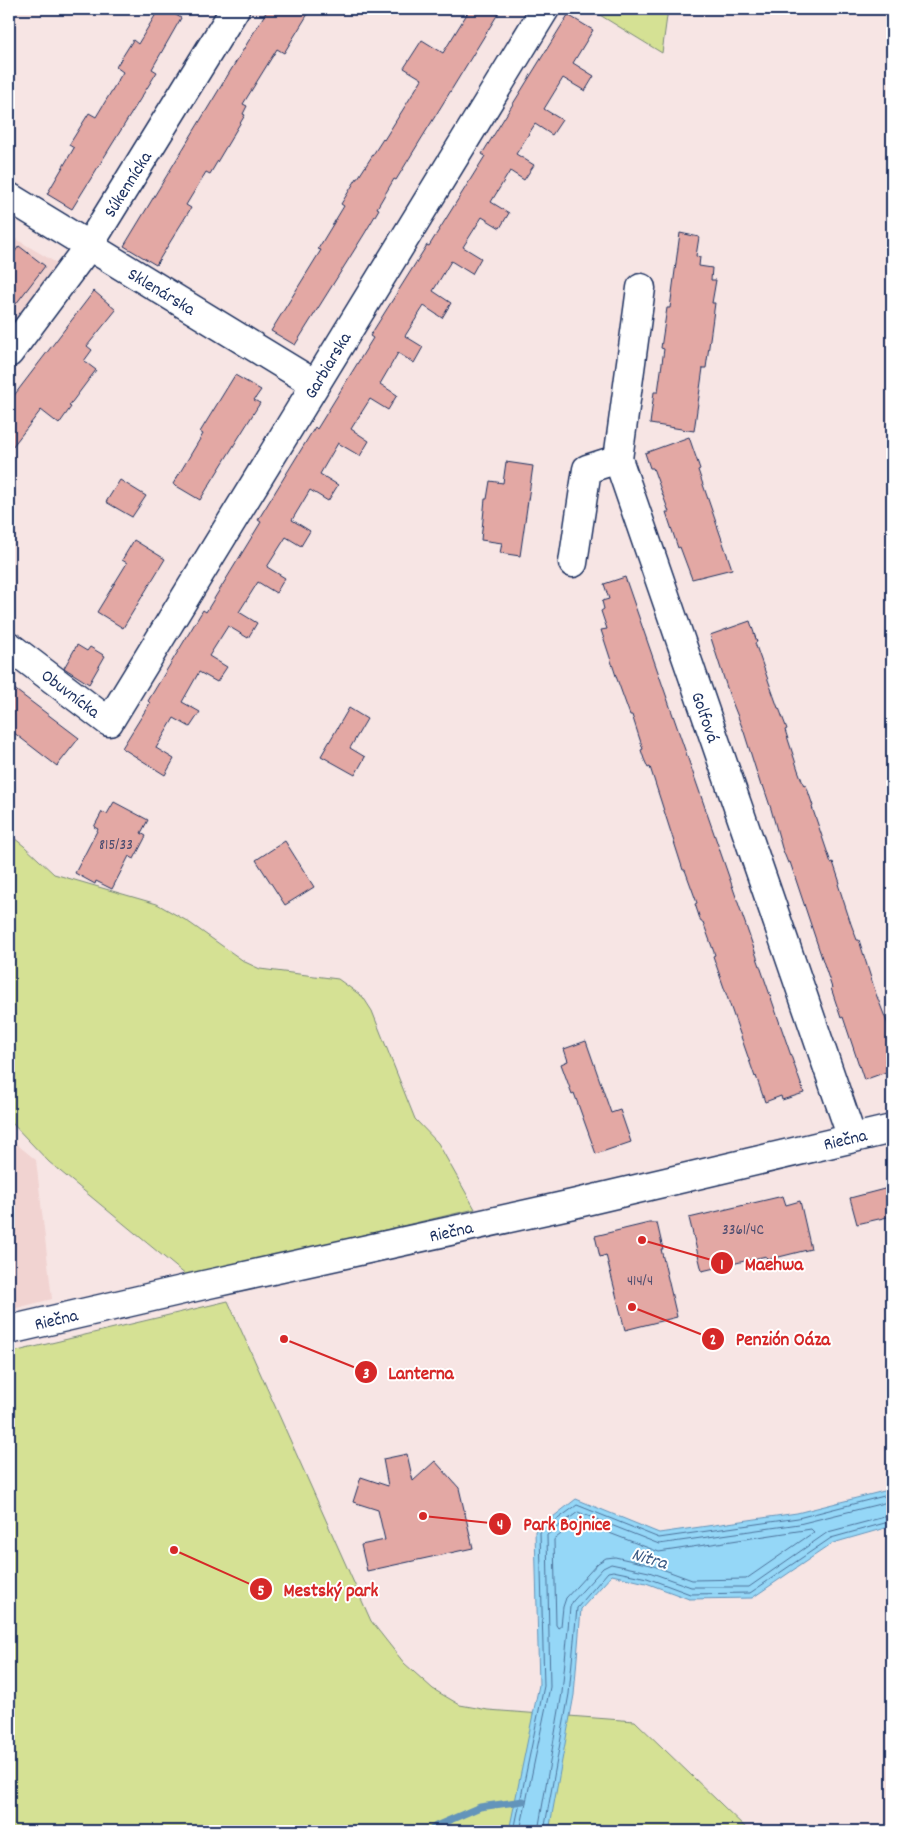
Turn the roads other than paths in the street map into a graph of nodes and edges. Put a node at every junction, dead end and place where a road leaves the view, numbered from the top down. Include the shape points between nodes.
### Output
1 (235, 9) edge
2 (545, 9) edge
3 (9, 197) edge
4 (88, 247) junction
5 (641, 288) dead end
6 (9, 353) edge
7 (315, 384) junction
8 (618, 459) junction
9 (573, 563) dead end
10 (9, 646) edge
11 (109, 722) joint
12 (892, 1129) edge
13 (852, 1138) junction
14 (9, 1330) edge

1 - 4 street, Súkennícka
2 - 7 street, Garbiarska
3 - 4 street, Sklenárska
4 - 6 street, Súkennícka
4 - 7 street, Sklenárska
5 - 8 street, Golfová
7 - 11 street, Garbiarska
8 - 9 street via 588,469
8 - 13 street, Golfová
10 - 11 street, Obuvnícka
12 - 13 street, Riečna
13 - 14 street, Riečna

